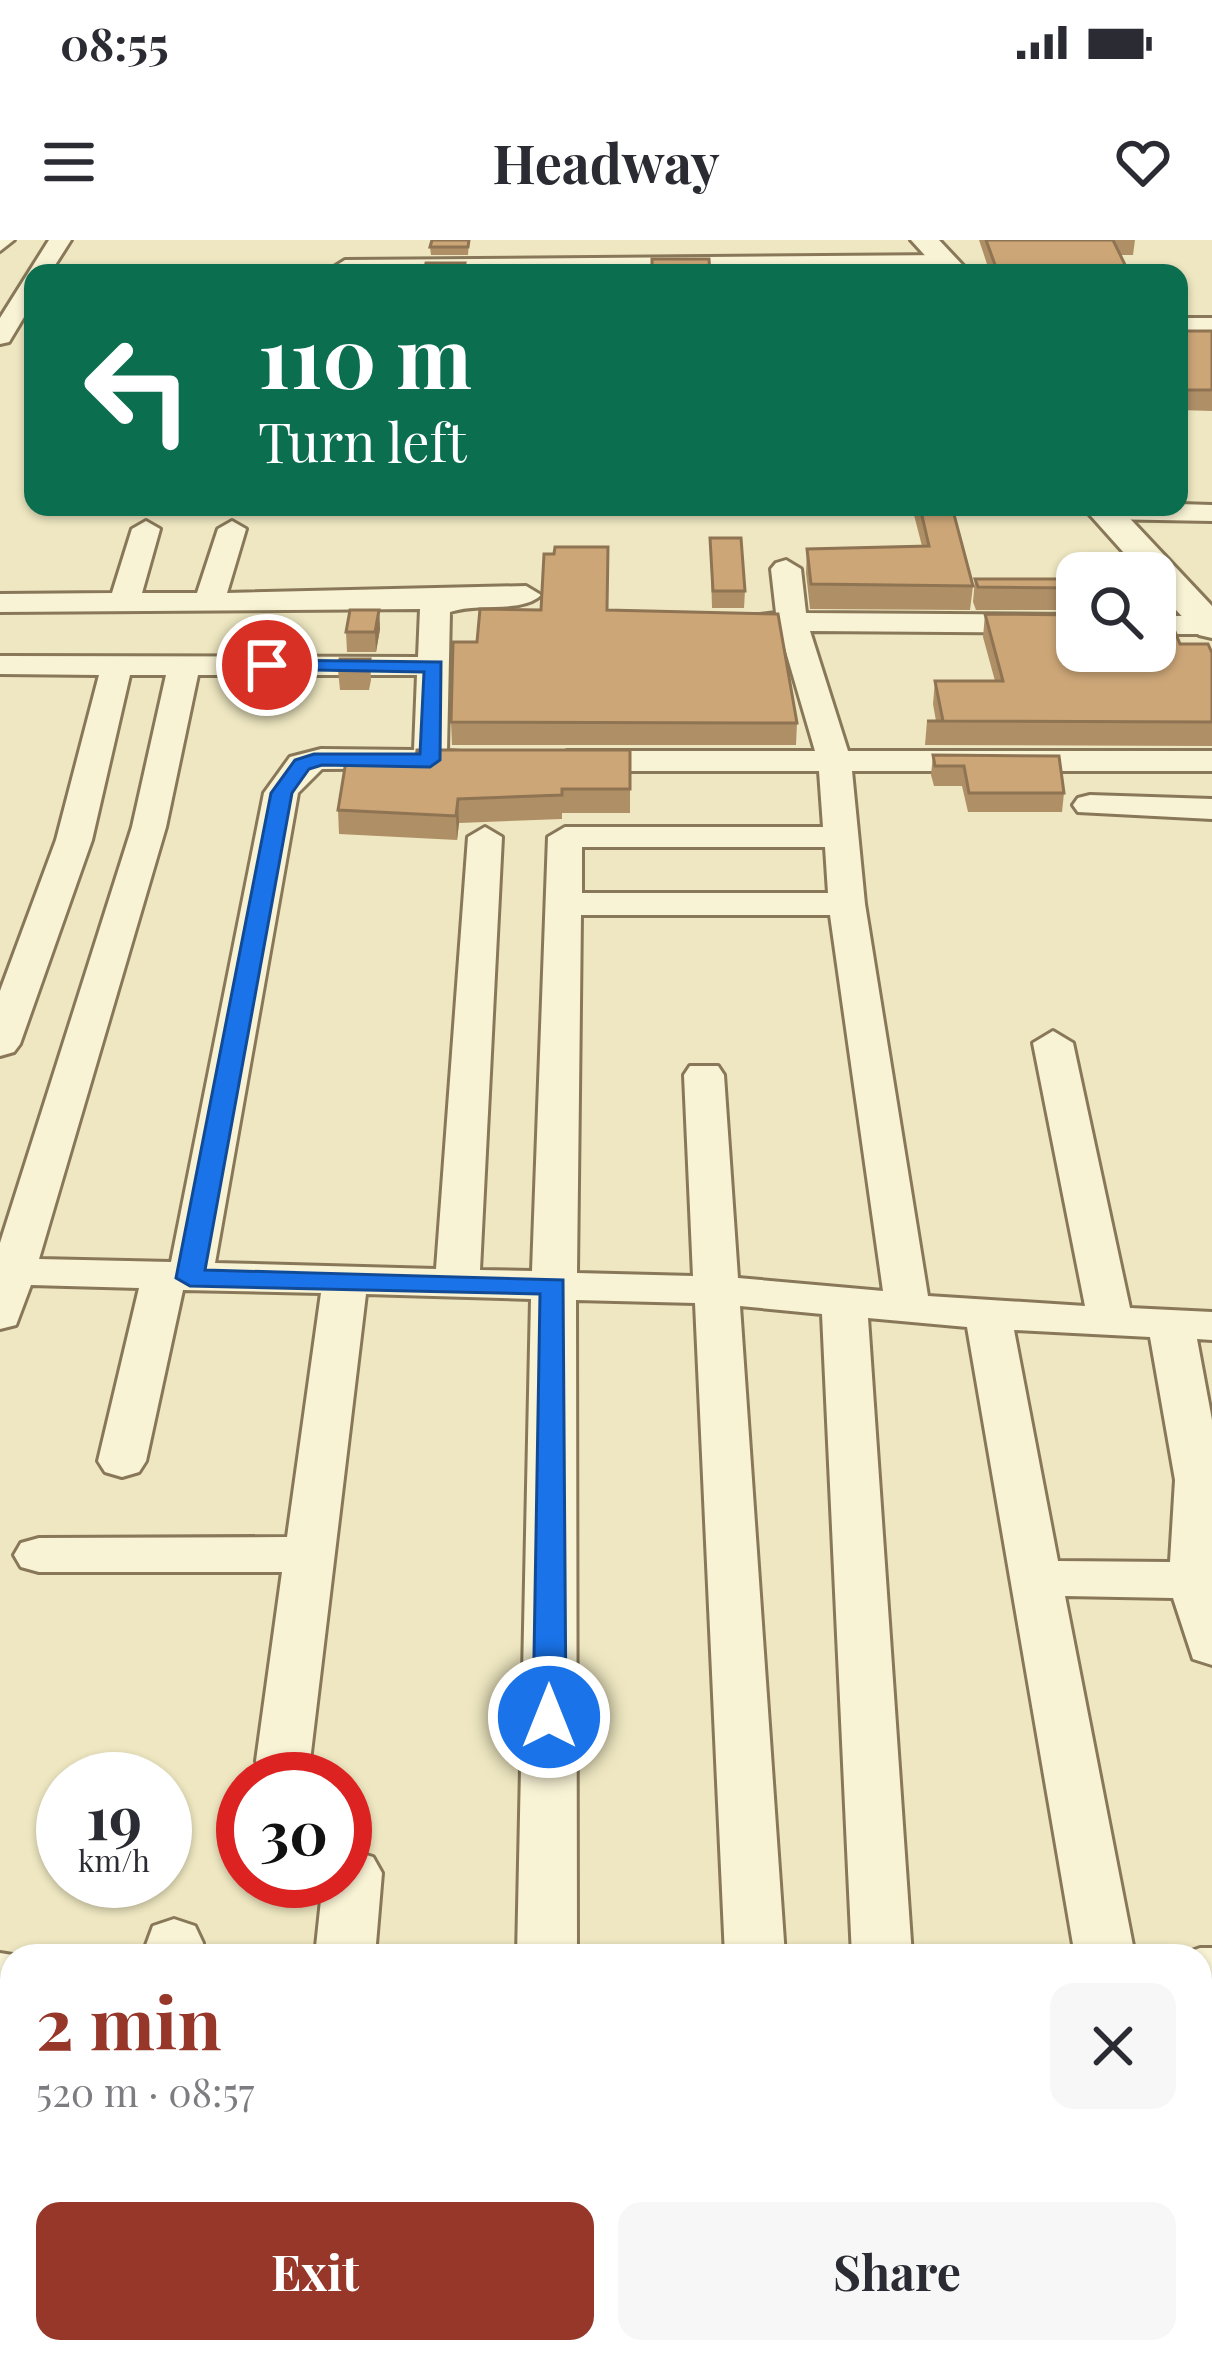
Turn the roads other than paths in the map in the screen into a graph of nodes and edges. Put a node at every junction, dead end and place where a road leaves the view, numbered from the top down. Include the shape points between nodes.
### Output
1 (924, 240) edge
2 (947, 264) edge
3 (24, 298) edge
4 (0, 337) edge
5 (1109, 516) edge
6 (146, 529) dead end
7 (232, 530) dead end
8 (786, 569) dead end
9 (526, 595) dead end
10 (447, 600) junction
11 (0, 603) edge
12 (209, 603) junction
13 (124, 604) junction
14 (726, 622) edge
15 (792, 622) junction
16 (1056, 624) edge
17 (1176, 625) edge
18 (1211, 626) edge
19 (0, 664) edge
20 (117, 665) junction
21 (184, 665) junction
22 (434, 666) junction
23 (430, 760) junction
24 (1212, 760) edge
25 (835, 763) junction
26 (1090, 805) dead end
27 (1212, 809) edge
28 (485, 837) dead end
29 (841, 837) junction
30 (562, 904) junction
31 (847, 904) junction
32 (1053, 1042) dead end
33 (0, 1044) edge
34 (704, 1075) dead end
35 (6, 1272) edge
36 (177, 1277) junction
37 (345, 1282) junction
38 (457, 1282) junction
39 (554, 1286) junction
40 (716, 1290) junction
41 (844, 1303) junction
42 (908, 1310) junction
43 (0, 1316) edge
44 (988, 1316) junction
45 (1110, 1320) junction
46 (1191, 1324) edge
47 (122, 1460) dead end
48 (310, 1554) junction
49 (39, 1556) dead end
50 (1036, 1578) junction
51 (1194, 1580) junction
52 (1212, 1646) edge
53 (284, 1752) edge
54 (350, 1908) edge
55 (346, 1944) edge
56 (547, 1944) edge
57 (754, 1944) edge
58 (881, 1944) edge
59 (1103, 1944) edge

1 - 2 street
3 - 4 street
5 - 18 street
6 - 13 street
7 - 12 street
8 - 15 street
9 - 10 street
10 - 12 street
10 - 22 street via 433,614
11 - 13 street
12 - 13 street
14 - 15 street
15 - 16 street
15 - 25 street
17 - 18 street
19 - 20 street
20 - 21 street
20 - 33 street via 74,840
21 - 22 street
21 - 35 street via 149,827
22 - 23 street
23 - 25 street
23 - 36 street via 321,759 302,764 281,793
24 - 25 street
25 - 29 street
26 - 27 street
28 - 38 street
29 - 30 street via 566,837
29 - 31 street
30 - 31 street
30 - 39 street
31 - 42 street
32 - 45 street
34 - 40 street
35 - 36 street
35 - 43 street
36 - 37 street
36 - 47 street
37 - 38 street
37 - 48 street
38 - 39 street
39 - 40 street
39 - 56 street
40 - 41 street
40 - 57 street
41 - 42 street
41 - 58 street
42 - 44 street
44 - 45 street
44 - 50 street
45 - 46 street
46 - 51 street via 1199,1480
48 - 49 street
48 - 53 street
50 - 51 street
50 - 59 street
51 - 52 street
54 - 55 street

